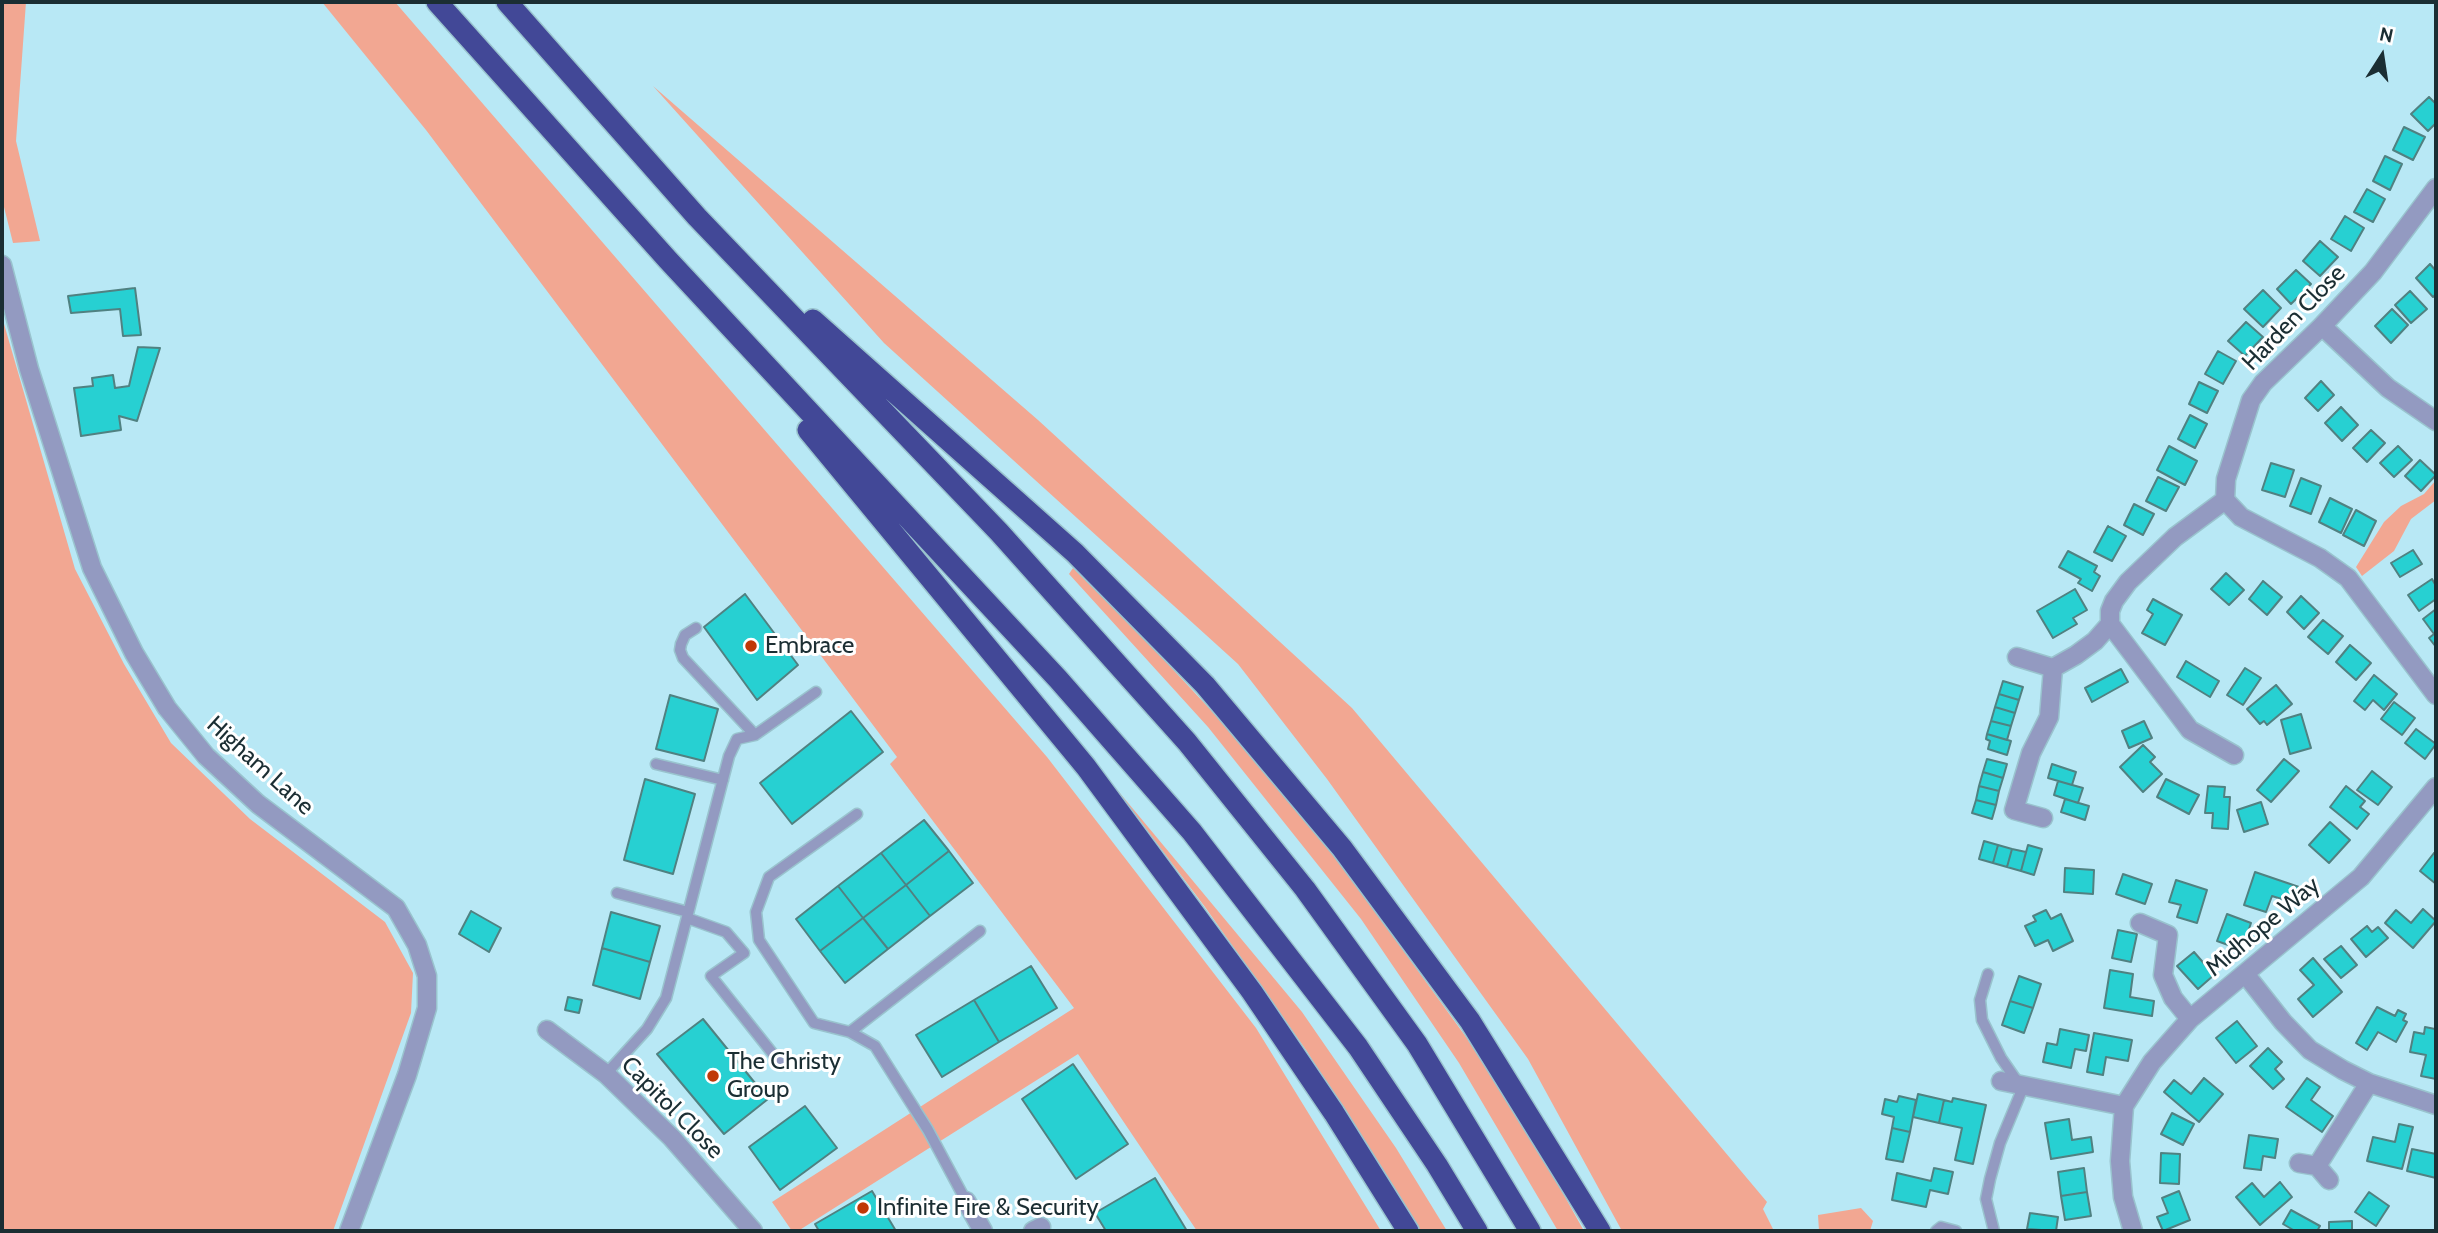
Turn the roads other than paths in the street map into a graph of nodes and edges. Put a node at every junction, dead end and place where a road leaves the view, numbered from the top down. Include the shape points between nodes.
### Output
1 (437, 2) edge
2 (507, 2) edge
3 (2436, 188) edge
4 (697, 216) junction
5 (668, 260) junction
6 (2, 265) edge
7 (2322, 326) junction
8 (2436, 421) edge
9 (2225, 500) junction
10 (2110, 624) junction
11 (696, 628) dead end
12 (2017, 657) dead end
13 (2053, 668) junction
14 (816, 692) dead end
15 (2436, 695) edge
16 (755, 734) junction
17 (2234, 755) dead end
18 (656, 764) dead end
19 (723, 780) junction
20 (2436, 787) edge
21 (857, 814) dead end
22 (2043, 818) dead end
23 (617, 893) dead end
24 (687, 915) junction
25 (2140, 923) dead end
26 (980, 931) dead end
27 (1988, 974) dead end
28 (2246, 975) junction
29 (2190, 1019) junction
30 (547, 1030) dead end
31 (850, 1032) junction
32 (781, 1064) dead end
33 (606, 1074) junction
34 (2015, 1083) junction
35 (2369, 1083) junction
36 (2436, 1105) edge
37 (2124, 1106) junction
38 (2299, 1163) dead end
39 (2317, 1166) junction
40 (2329, 1180) dead end
41 (966, 1201) joint
42 (349, 1231) edge
43 (753, 1231) edge
44 (983, 1231) edge
45 (1408, 1231) edge
46 (1477, 1231) edge
47 (1530, 1231) edge
48 (1600, 1231) edge
49 (1936, 1231) edge
50 (1956, 1231) edge
51 (1994, 1231) edge
52 (2133, 1231) edge

1 - 5 highway
2 - 4 highway
3 - 7 street, Harden Close via 2373,272
4 - 47 highway via 999,532 1187,742 1305,888 1417,1044
4 - 48 highway via 1075,553 1205,685 1342,848 1470,1021
5 - 45 highway via 1094,778 1252,992
5 - 46 highway via 1058,679 1192,832 1358,1047
6 - 42 street, Higham Lane via 29,369 92,568 167,708 206,756 258,804 396,908 417,945 427,976 427,1008
7 - 8 street via 2388,388
7 - 9 street, Harden Close via 2251,400 2226,479
9 - 10 street via 2175,537 2128,582 2114,601
9 - 15 street via 2241,517 2348,578
10 - 13 street via 2095,641
10 - 17 street via 2190,730
11 - 16 lane via 681,644 683,658
12 - 13 street
13 - 22 street via 2049,717 2031,753 2014,810
14 - 16 lane
16 - 19 lane via 737,739
18 - 19 lane
19 - 24 lane
20 - 28 street, Midhope Way via 2361,877
21 - 31 lane via 769,877 756,912 759,940 814,1023
23 - 24 lane
24 - 32 lane via 726,932 744,953 711,976
24 - 33 lane via 666,998 647,1029
25 - 29 street via 2168,935 2163,975 2173,998
26 - 31 lane
27 - 34 lane via 1980,1000 1982,1020
28 - 29 street, Midhope Way
28 - 35 street via 2310,1050
29 - 37 street, Midhope Way via 2152,1062
30 - 33 street, Capitol Close
31 - 41 lane via 875,1046
33 - 43 street, Capitol Close via 671,1138
34 - 37 street
34 - 51 lane via 1987,1189
35 - 36 street
35 - 39 street
37 - 52 street, Midhope Way via 2120,1161 2123,1197
38 - 39 street
39 - 40 street
41 - 44 street
49 - 50 lane via 1941,1227

